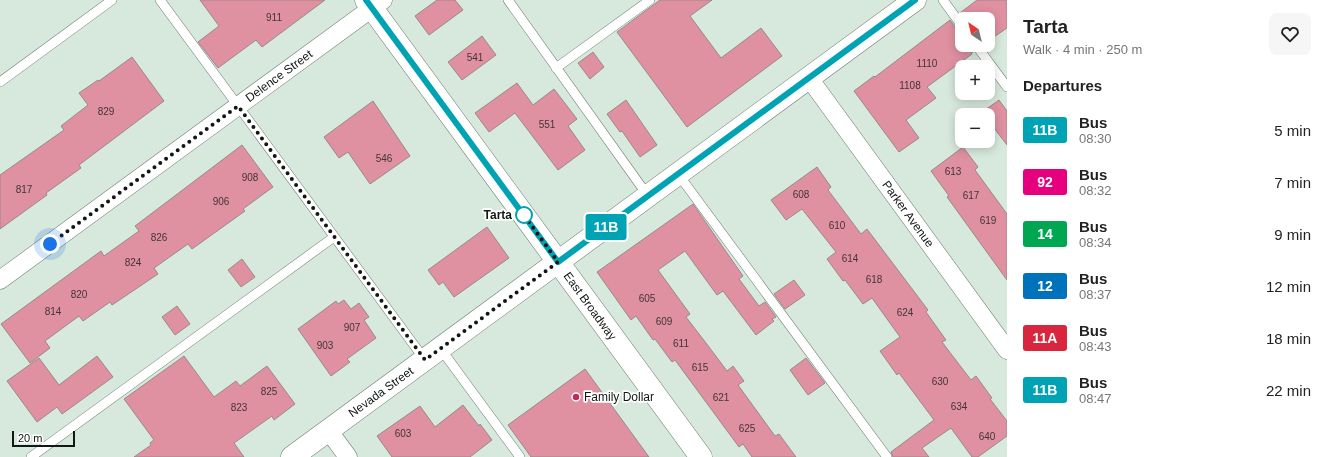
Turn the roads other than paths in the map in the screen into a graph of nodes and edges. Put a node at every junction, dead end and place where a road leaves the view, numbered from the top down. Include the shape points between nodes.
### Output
1 (112, 0) edge
2 (160, 0) edge
3 (508, 0) edge
4 (650, 0) edge
5 (915, 0) edge
6 (943, 0) edge
7 (374, 3) edge
8 (955, 16) edge
9 (981, 52) edge
10 (556, 68) junction
11 (809, 78) junction
12 (0, 82) edge
13 (1007, 87) edge
14 (238, 106) junction
15 (678, 174) junction
16 (648, 196) junction
17 (334, 237) junction
18 (558, 262) junction
19 (0, 280) edge
20 (1007, 350) edge
21 (433, 354) junction
22 (328, 430) junction
23 (31, 457) edge
24 (292, 457) edge
25 (348, 457) edge
26 (520, 457) edge
27 (702, 457) edge
28 (887, 457) edge

1 - 12 lane
2 - 14 lane
3 - 10 lane
4 - 10 lane
5 - 11 street, Nevada Street
6 - 8 lane
7 - 14 street, Delence Street
7 - 18 street, East Broadway
9 - 13 lane
10 - 16 lane
11 - 15 street, Nevada Street
11 - 20 street, Parker Avenue
14 - 17 lane
14 - 19 street, Delence Street
15 - 16 street, Nevada Street
15 - 28 lane
16 - 18 street, Nevada Street
17 - 21 lane
17 - 23 lane
18 - 21 street, Nevada Street
18 - 27 street, East Broadway
21 - 22 street, Nevada Street
21 - 26 lane
22 - 24 street, Nevada Street
22 - 25 street

